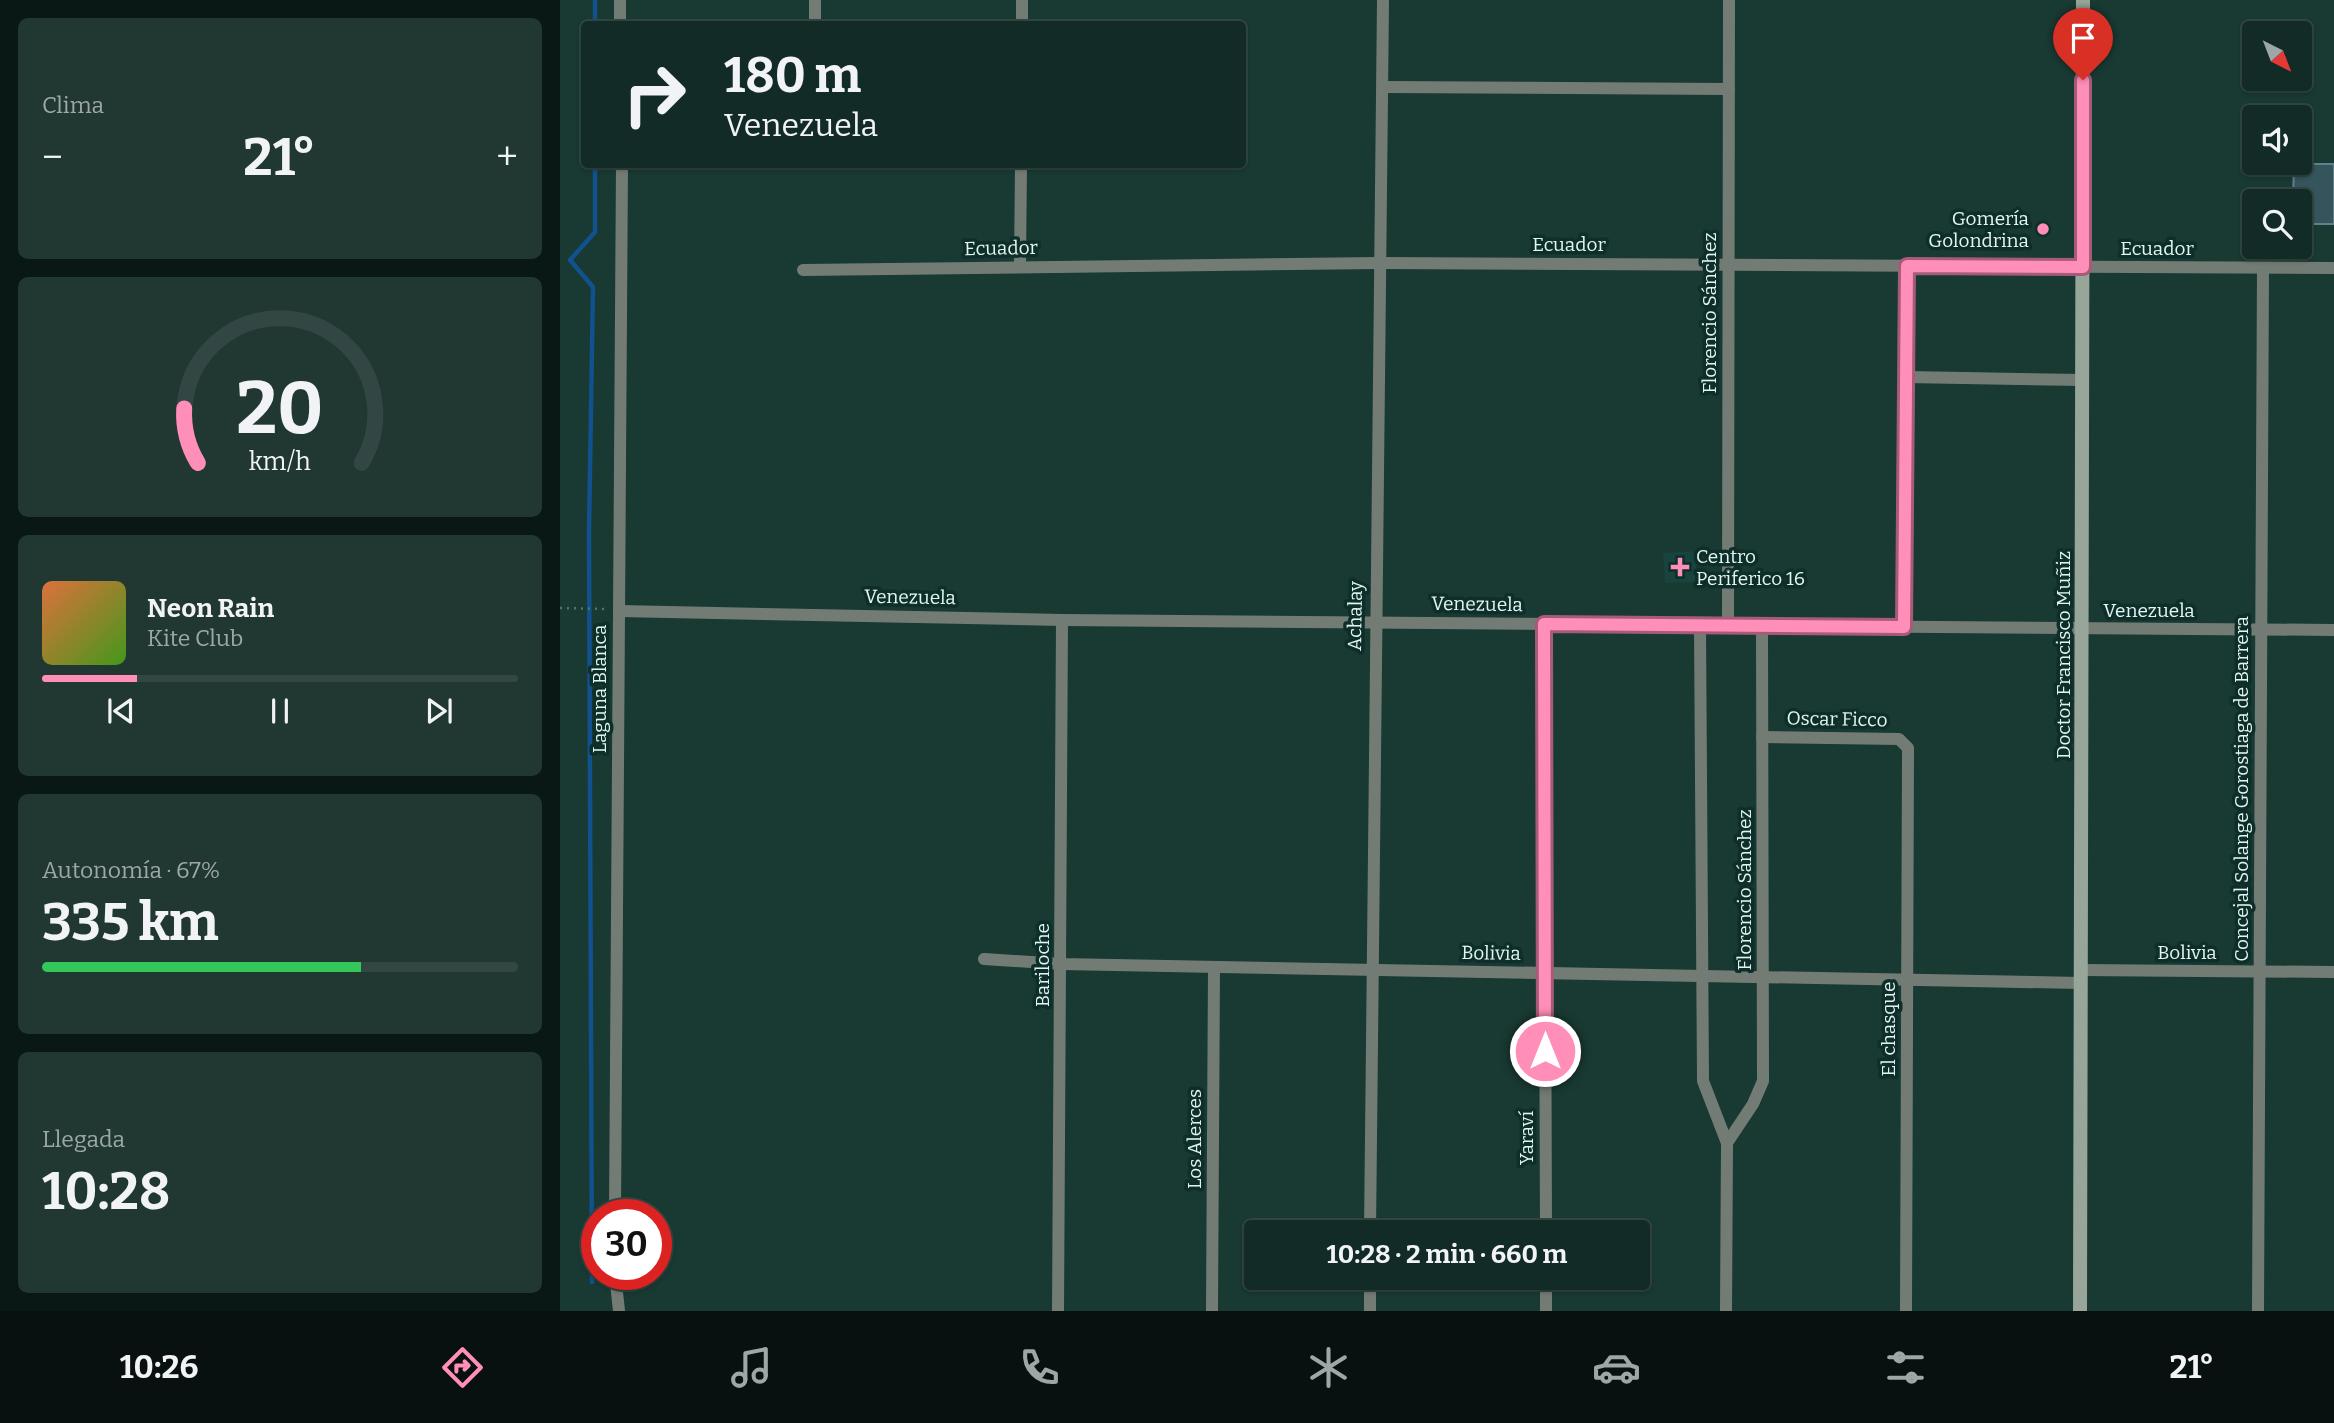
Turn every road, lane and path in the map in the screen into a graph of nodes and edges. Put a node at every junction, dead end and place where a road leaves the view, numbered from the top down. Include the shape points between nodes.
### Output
1 (620, 0) edge
2 (815, 0) edge
3 (1022, 0) edge
4 (1382, 0) edge
5 (1729, 0) edge
6 (2083, 0) edge
7 (620, 21) edge
8 (815, 21) edge
9 (1022, 21) edge
10 (1382, 87) junction
11 (1729, 89) junction
12 (622, 168) edge
13 (1021, 168) edge
14 (1380, 262) junction
15 (1729, 265) junction
16 (1907, 266) junction
17 (1020, 267) junction
18 (2083, 267) junction
19 (2263, 268) junction
20 (2334, 268) edge
21 (803, 270) dead end
22 (1906, 377) junction
23 (2083, 380) junction
24 (560, 608) edge
25 (598, 608) dead end
26 (619, 611) junction
27 (1062, 620) junction
28 (1374, 622) junction
29 (1544, 624) junction
30 (1700, 625) junction
31 (1728, 625) junction
32 (1762, 626) junction
33 (1904, 627) junction
34 (2082, 628) junction
35 (2261, 630) junction
36 (2334, 631) edge
37 (1762, 737) junction
38 (1908, 748) joint
39 (984, 959) dead end
40 (1061, 964) junction
41 (1214, 967) junction
42 (1372, 970) junction
43 (2259, 971) junction
44 (2334, 972) edge
45 (1545, 973) junction
46 (1700, 976) junction
47 (1763, 977) junction
48 (2081, 977) junction
49 (1908, 980) junction
50 (1727, 1143) junction
51 (615, 1199) edge
52 (1370, 1220) edge
53 (1546, 1220) edge
54 (617, 1290) edge
55 (1370, 1290) edge
56 (1546, 1290) edge
57 (620, 1311) edge
58 (1058, 1311) edge
59 (1212, 1311) edge
60 (1370, 1311) edge
61 (1546, 1311) edge
62 (1726, 1311) edge
63 (1906, 1311) edge
64 (2080, 1311) edge
65 (2258, 1311) edge

1 - 7 street
2 - 8 street
3 - 9 street
4 - 10 street, Achalay
5 - 11 street, Florencio Sánchez
6 - 18 main road, Doctor Francisco Muñiz
10 - 11 street
10 - 14 street, Achalay
11 - 15 street, Florencio Sánchez
12 - 26 street, Laguna Blanca
13 - 17 street
14 - 15 street, Ecuador
14 - 17 street, Ecuador
14 - 28 street, Achalay
15 - 16 street, Ecuador
15 - 31 street, Florencio Sánchez
16 - 18 street, Ecuador
16 - 22 street
17 - 21 street, Ecuador
18 - 19 street, Ecuador
18 - 23 main road, Doctor Francisco Muñiz
19 - 20 street, Ecuador
19 - 35 street, Concejal Solange Gorostiaga de Barrera
22 - 23 street
22 - 33 street
23 - 34 main road, Doctor Francisco Muñiz
24 - 25 path
26 - 27 street, Venezuela
26 - 51 street, Laguna Blanca
27 - 28 street, Venezuela
27 - 40 street, Bariloche
28 - 29 street, Venezuela
28 - 42 street, Achalay
29 - 30 street, Venezuela
29 - 45 street, Yaraví
30 - 31 street, Venezuela
30 - 46 street
31 - 32 street, Venezuela
32 - 33 street, Venezuela
32 - 37 street, Florencio Sánchez
33 - 34 street, Venezuela
34 - 35 street, Venezuela
34 - 48 main road, Doctor Francisco Muñiz
35 - 36 street, Venezuela
35 - 43 street, Concejal Solange Gorostiaga de Barrera
37 - 38 street, Oscar Ficco via 1899,739
37 - 47 street, Florencio Sánchez
38 - 49 street, El chasque
39 - 40 street, Bolivia
40 - 41 street, Bolivia
40 - 58 street, Bariloche
41 - 42 street, Bolivia
41 - 59 street, Los Alerces
42 - 45 street, Bolivia
42 - 52 street, Achalay
43 - 44 street, Bolivia
43 - 48 street, Bolivia
43 - 65 street, Concejal Solange Gorostiaga de Barrera
45 - 46 street, Bolivia
45 - 53 street, Yaraví
46 - 47 street, Bolivia
46 - 50 street via 1703,1082
47 - 49 street, Bolivia
47 - 50 street, Florencio Sánchez via 1763,1081 1754,1104
48 - 49 street, Bolivia
48 - 64 main road, Doctor Francisco Muñiz
49 - 63 street, El chasque
50 - 62 street
54 - 57 street
55 - 60 street
56 - 61 street

